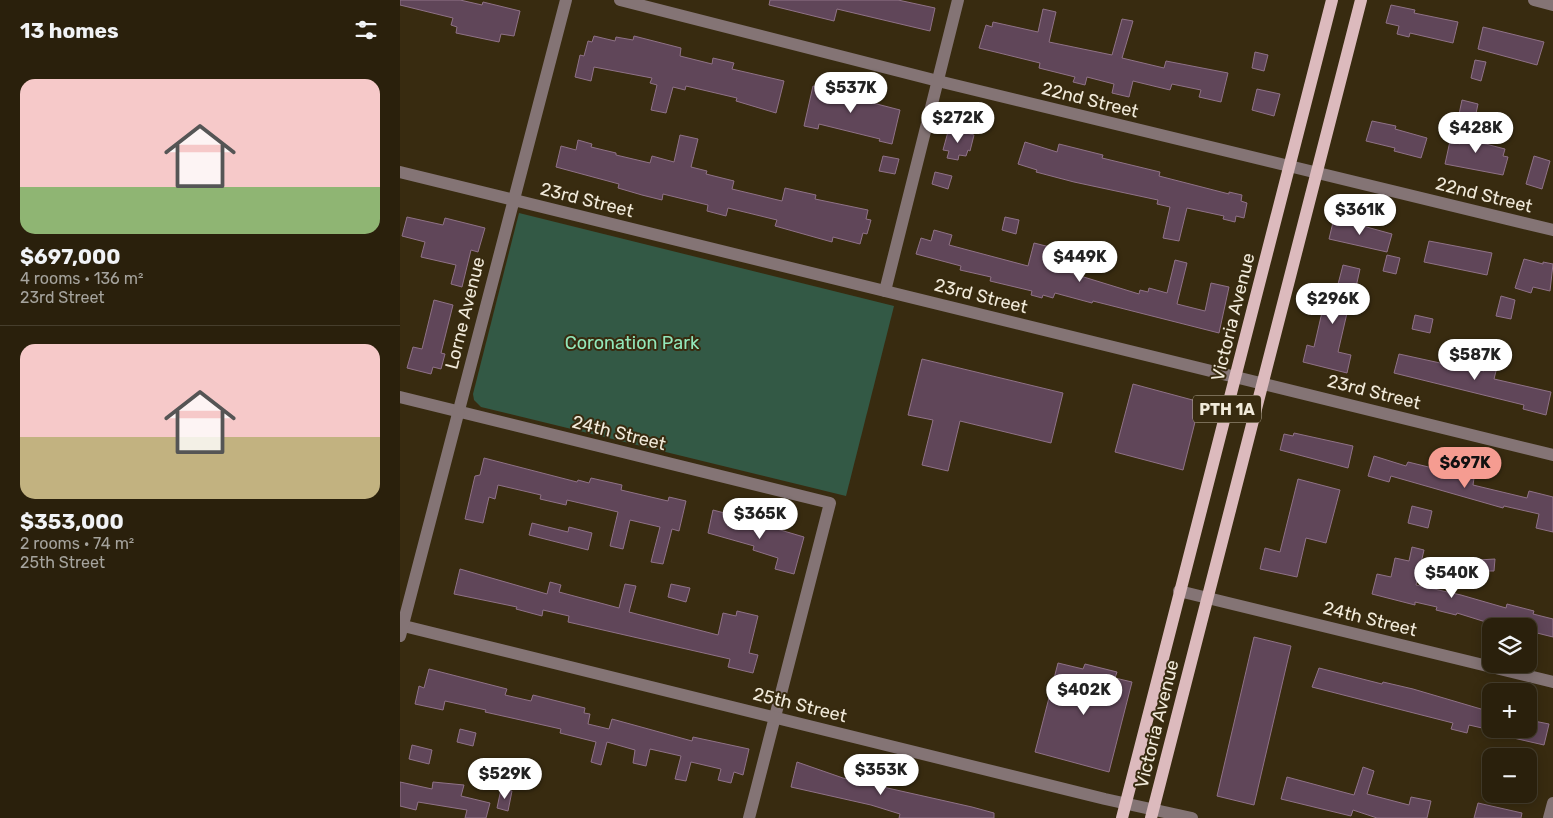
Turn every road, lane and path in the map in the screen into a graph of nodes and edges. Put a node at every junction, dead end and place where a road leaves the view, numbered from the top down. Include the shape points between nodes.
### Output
1 (566, 0) edge
2 (620, 0) edge
3 (958, 0) edge
4 (1332, 0) edge
5 (1361, 0) edge
6 (1534, 0) edge
7 (1553, 5) edge
8 (938, 81) junction
9 (1290, 166) junction
10 (400, 172) edge
11 (1317, 172) junction
12 (512, 200) junction
13 (1553, 230) edge
14 (884, 291) junction
15 (1236, 376) junction
16 (1263, 383) junction
17 (400, 396) edge
18 (458, 411) junction
19 (1553, 455) edge
20 (1179, 590) junction
21 (1207, 597) junction
22 (401, 629) edge
23 (1553, 682) edge
24 (775, 716) junction
25 (1126, 803) junction
26 (1553, 803) edge
27 (1153, 814) edge
28 (749, 818) edge
29 (1122, 818) edge
30 (1192, 818) edge
31 (1549, 818) edge

1 - 12 street, Lorne Avenue
2 - 8 street, 22nd Street
3 - 8 street
4 - 9 main road, Victoria Avenue / PTH 1A
5 - 11 main road, Victoria Avenue / PTH 1A
6 - 7 street
8 - 9 street, 22nd Street
8 - 14 street
9 - 11 street, 22nd Street
9 - 15 main road, Victoria Avenue / PTH 1A
10 - 12 street, 23rd Street
11 - 13 street, 22nd Street
11 - 16 main road, Victoria Avenue / PTH 1A
12 - 14 street, 23rd Street
12 - 18 street, Lorne Avenue
14 - 15 street, 23rd Street
15 - 16 street, 23rd Street
15 - 20 main road, Victoria Avenue / PTH 1A
16 - 19 street, 23rd Street
16 - 21 main road, Victoria Avenue / PTH 1A
17 - 18 street, 24th Street
18 - 22 street, Lorne Avenue
18 - 24 street, 24th Street via 830,503
20 - 21 street, 24th Street
20 - 25 main road, Victoria Avenue / PTH 1A
21 - 23 street, 24th Street
21 - 27 main road, Victoria Avenue / PTH 1A
22 - 24 street, 25th Street
24 - 25 street, 25th Street
24 - 28 street
25 - 27 street, 25th Street
25 - 29 main road, Victoria Avenue / PTH 1A
26 - 31 street
27 - 30 street, 25th Street

